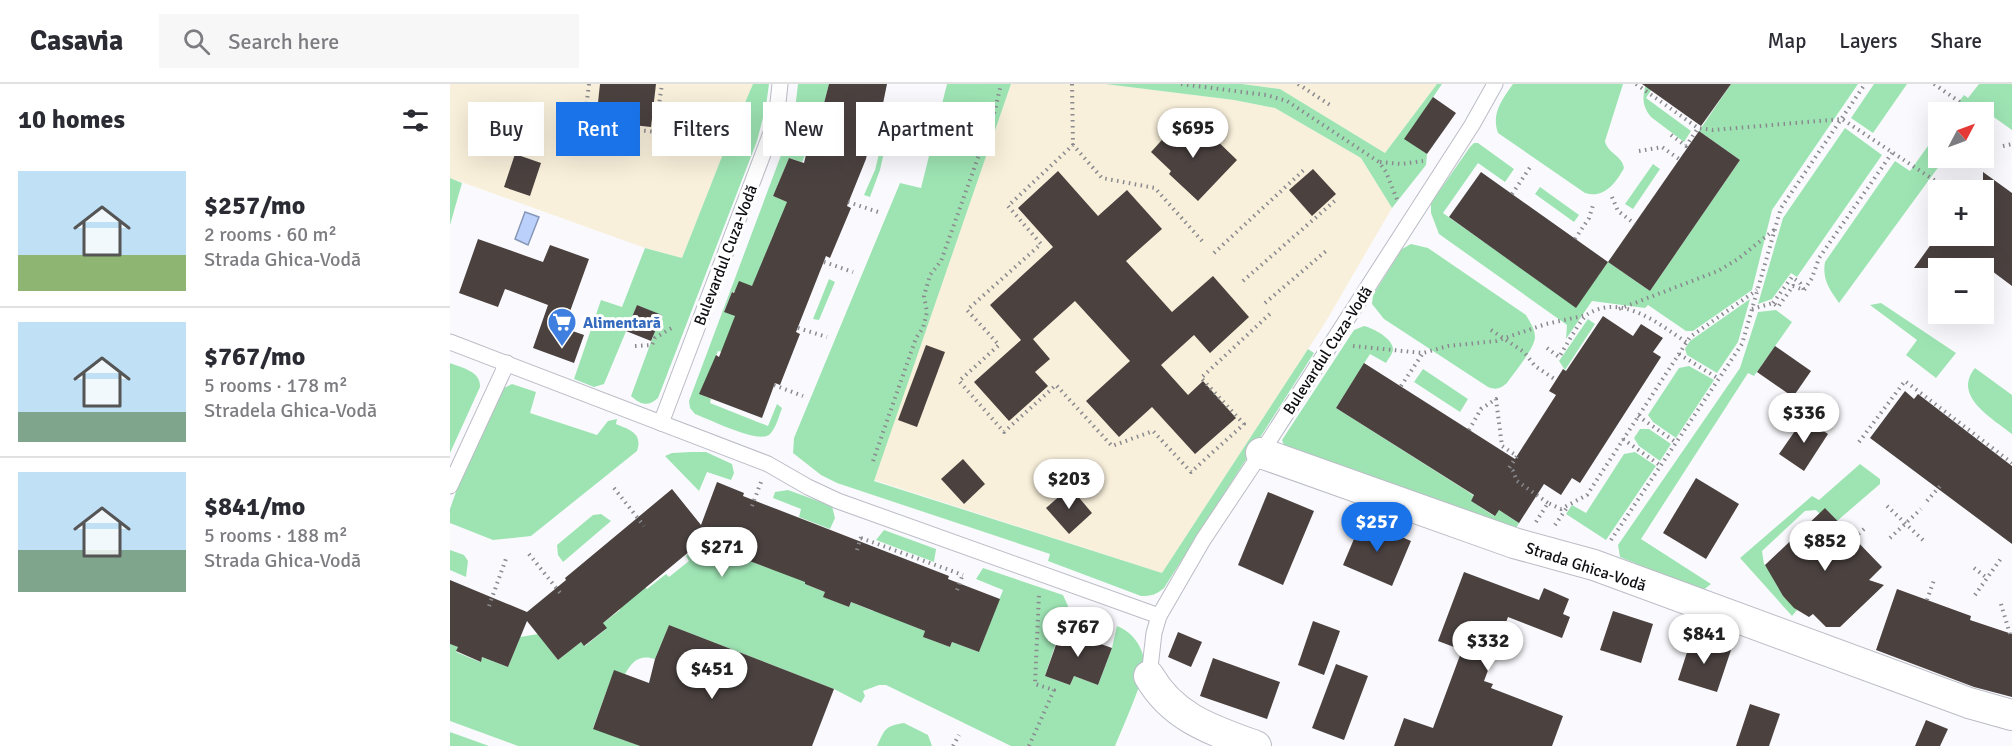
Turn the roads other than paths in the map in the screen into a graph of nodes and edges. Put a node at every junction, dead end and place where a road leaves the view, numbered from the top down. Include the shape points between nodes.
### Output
1 (780, 84) edge
2 (1495, 84) edge
3 (450, 342) edge
4 (507, 363) junction
5 (661, 423) junction
6 (1261, 453) junction
7 (450, 486) edge
8 (1160, 616) junction
9 (1149, 676) joint
10 (2012, 715) edge
11 (1256, 746) edge

1 - 5 lane, Bulevardul Cuza-Vodă via 771,133
2 - 6 lane, Bulevardul Cuza-Vodă
3 - 4 lane
4 - 5 lane
4 - 7 lane
5 - 8 lane via 775,466 838,501
6 - 8 lane, Bulevardul Cuza-Vodă via 1203,540
6 - 10 street, Strada Ghica-Vodă via 1522,545 1594,565 1969,703
8 - 9 lane, Bulevardul Cuza-Vodă
9 - 11 street via 1167,702 1185,715

